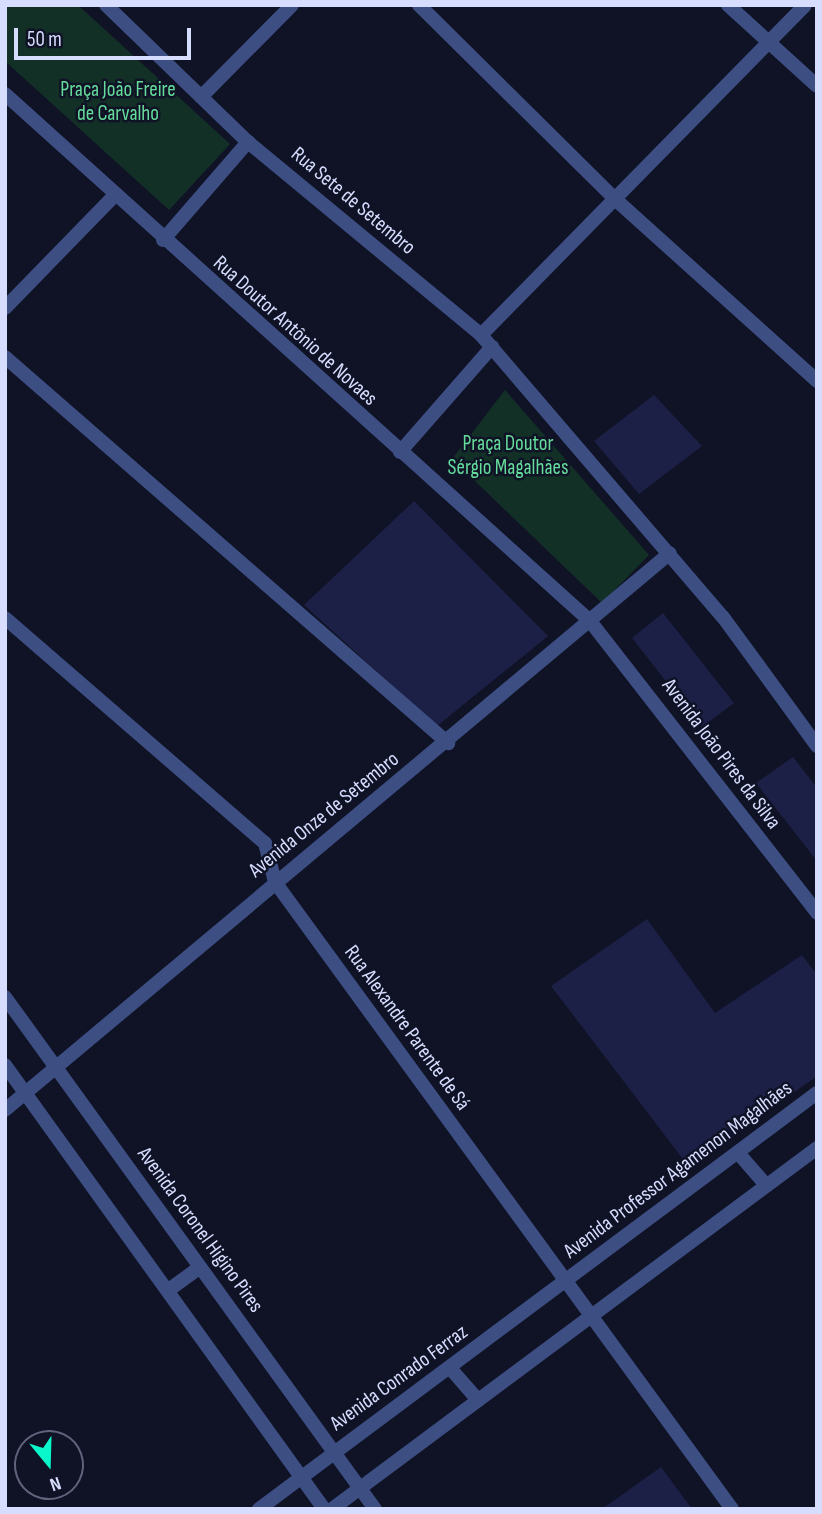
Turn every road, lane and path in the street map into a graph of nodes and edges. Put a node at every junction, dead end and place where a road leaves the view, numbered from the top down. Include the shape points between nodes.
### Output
1 (106, 5) edge
2 (292, 5) edge
3 (419, 5) edge
4 (728, 5) edge
5 (804, 5) edge
6 (769, 43) junction
7 (817, 86) edge
8 (5, 94) edge
9 (201, 97) junction
10 (248, 142) junction
11 (116, 194) junction
12 (615, 199) junction
13 (163, 240) junction
14 (5, 308) edge
15 (481, 335) junction
16 (492, 347) junction
17 (5, 357) edge
18 (817, 381) edge
19 (400, 452) junction
20 (670, 553) junction
21 (5, 618) edge
22 (590, 621) junction
23 (447, 743) junction
24 (817, 746) edge
25 (275, 882) junction
26 (817, 913) edge
27 (5, 997) edge
28 (5, 1065) edge
29 (58, 1067) junction
30 (817, 1093) edge
31 (26, 1094) junction
32 (5, 1110) edge
33 (817, 1147) edge
34 (739, 1154) junction
35 (765, 1185) junction
36 (200, 1267) junction
37 (564, 1282) junction
38 (170, 1289) junction
39 (590, 1316) junction
40 (450, 1368) junction
41 (478, 1400) junction
42 (334, 1453) junction
43 (302, 1477) junction
44 (359, 1488) junction
45 (259, 1509) edge
46 (324, 1509) edge
47 (332, 1509) edge
48 (375, 1509) edge
49 (732, 1509) edge

1 - 9 street, Rua Sete de Setembro
2 - 9 street
3 - 12 street
4 - 6 street
5 - 6 street
6 - 7 street
6 - 12 street
8 - 11 street
9 - 10 street, Rua Sete de Setembro
10 - 13 street
10 - 15 street, Rua Sete de Setembro
11 - 13 street
11 - 14 street
12 - 15 street
12 - 18 street
13 - 19 street, Rua Doutor Antônio de Novaes
15 - 16 street
16 - 19 street
16 - 20 street
17 - 23 street
19 - 22 street
20 - 22 street, Avenida Onze de Setembro
20 - 24 street
21 - 25 street, Rua Alexandre Parente de Sá via 265,843
22 - 23 street, Avenida Onze de Setembro
22 - 26 street, Avenida João Pires da Silva
23 - 25 street, Avenida Onze de Setembro
25 - 29 street, Avenida Onze de Setembro
25 - 37 street, Rua Alexandre Parente de Sá
27 - 29 street, Avenida Coronel Higino Pires
28 - 31 street
29 - 31 street, Avenida Onze de Setembro
29 - 36 street, Avenida Coronel Higino Pires
30 - 34 street, Avenida Professor Agamenon Magalhães
31 - 32 street, Avenida Onze de Setembro
31 - 38 street
33 - 35 street
34 - 35 street
34 - 37 street, Avenida Professor Agamenon Magalhães
35 - 39 street
36 - 38 street
36 - 42 street, Avenida Coronel Higino Pires
37 - 39 street, Rua Alexandre Parente de Sá
37 - 40 street, Avenida Conrado Ferraz
38 - 43 street
39 - 41 street
39 - 49 street, Rua Alexandre Parente de Sá
40 - 41 street
40 - 42 street, Avenida Conrado Ferraz
41 - 44 street
42 - 43 street, Avenida Conrado Ferraz
42 - 44 street, Avenida Coronel Higino Pires
43 - 45 street, Avenida Conrado Ferraz
43 - 46 street
44 - 47 street
44 - 48 street, Avenida Coronel Higino Pires

